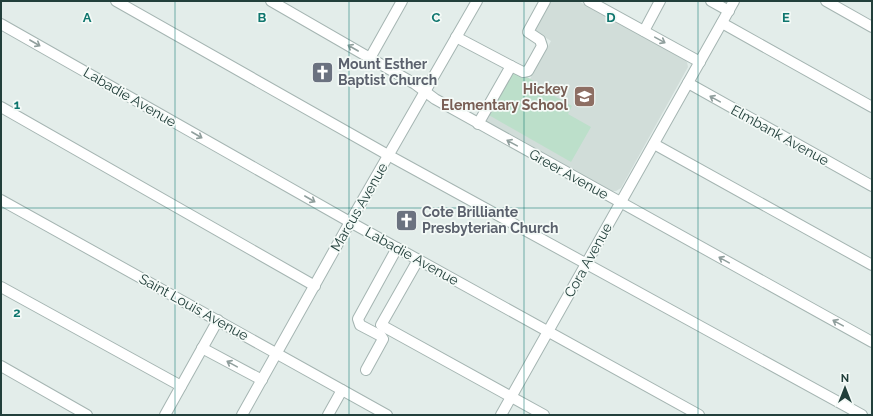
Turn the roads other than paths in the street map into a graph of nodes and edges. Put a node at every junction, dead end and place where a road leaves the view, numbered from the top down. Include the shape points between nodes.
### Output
1 (116, 1) edge
2 (271, 1) edge
3 (402, 1) edge
4 (477, 1) edge
5 (545, 1) edge
6 (589, 1) edge
7 (660, 1) edge
8 (711, 1) edge
9 (734, 1) edge
10 (826, 1) edge
11 (729, 11) junction
12 (722, 23) junction
13 (1, 24) edge
14 (872, 27) edge
15 (644, 31) junction
16 (456, 37) junction
17 (370, 58) junction
18 (700, 62) junction
19 (511, 66) junction
20 (688, 83) junction
21 (425, 91) junction
22 (1, 107) edge
23 (872, 108) edge
24 (478, 124) junction
25 (654, 144) junction
26 (388, 155) junction
27 (872, 186) edge
28 (1, 200) edge
29 (620, 203) junction
30 (350, 222) junction
31 (397, 248) junction
32 (418, 260) junction
33 (587, 264) junction
34 (872, 265) edge
35 (315, 286) junction
36 (1, 287) edge
37 (218, 320) junction
38 (548, 332) junction
39 (872, 342) edge
40 (202, 348) junction
41 (277, 353) junction
42 (1, 366) edge
43 (366, 370) dead end
44 (262, 380) junction
45 (181, 386) junction
46 (342, 390) junction
47 (512, 397) junction
48 (87, 415) edge
49 (165, 415) edge
50 (242, 415) edge
51 (328, 415) edge
52 (387, 415) edge
53 (502, 415) edge
54 (544, 415) edge
55 (698, 415) edge
56 (862, 415) edge

1 - 26 street
17 -> 2 street, Greer Avenue
3 - 17 street
4 - 16 street, Marcus Avenue
5 - 19 street via 528,32 540,40 542,46 528,71 523,72
6 - 15 street
7 - 15 street
8 - 11 street
9 - 11 street, Cora Avenue
10 - 14 street
11 - 12 street, Cora Avenue
12 - 18 street, Cora Avenue
12 - 23 street
13 -> 30 street, Labadie Avenue
15 -> 18 street
16 - 19 street
16 - 21 street, Marcus Avenue
17 - 21 street, Greer Avenue
18 - 20 street, Cora Avenue
19 - 24 street
20 - 25 street, Cora Avenue
27 -> 20 street, Elmbank Avenue
21 - 24 street, Greer Avenue
21 - 26 street, Marcus Avenue
22 - 35 street
29 -> 24 street, Greer Avenue
25 - 29 street, Cora Avenue
25 - 34 street
26 - 30 street, Marcus Avenue
26 - 33 street
28 - 37 street, Saint Louis Avenue
29 - 33 street, Cora Avenue
39 -> 29 street, Greer Avenue
30 - 31 street, Labadie Avenue
30 - 35 street, Marcus Avenue
31 - 32 street, Labadie Avenue
31 - 43 street via 358,319 360,325 383,339
32 - 38 street, Labadie Avenue
32 - 47 street via 381,325
33 - 38 street, Cora Avenue
33 - 56 street
35 - 41 street, Marcus Avenue
36 - 45 street
37 - 40 street
37 - 41 street, Saint Louis Avenue
38 - 47 street, Cora Avenue
38 - 55 street, Labadie Avenue
44 -> 40 street
40 - 45 street
41 - 44 street, Marcus Avenue
41 - 46 street, Saint Louis Avenue
42 - 48 street
44 - 50 street, Marcus Avenue
45 - 49 street
46 - 51 street
46 - 52 street, Saint Louis Avenue
47 - 53 street, Cora Avenue
47 - 54 street

